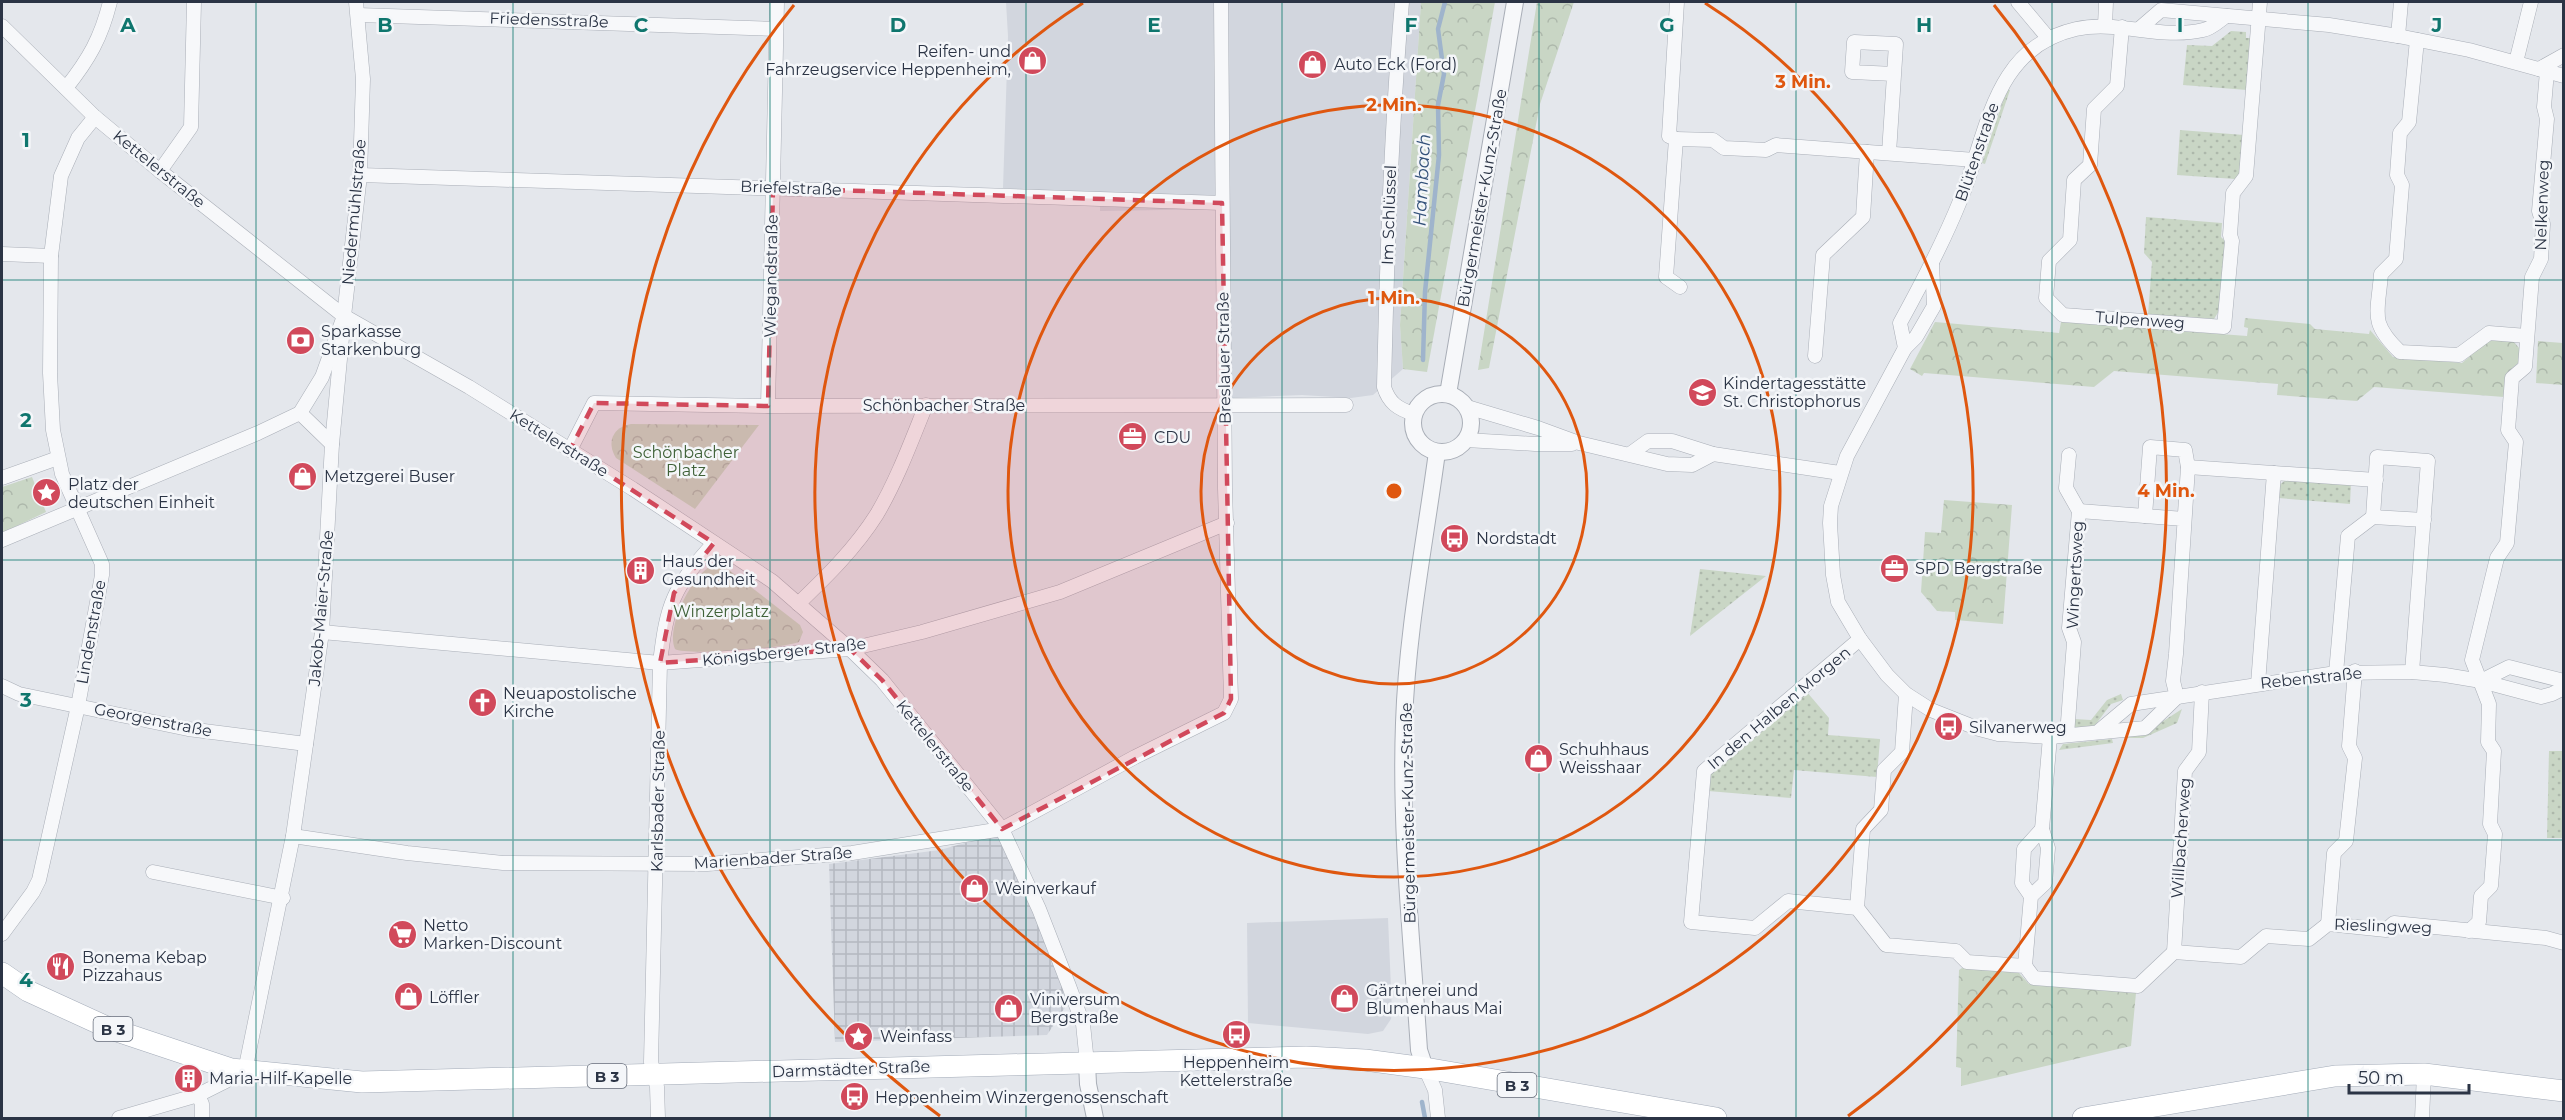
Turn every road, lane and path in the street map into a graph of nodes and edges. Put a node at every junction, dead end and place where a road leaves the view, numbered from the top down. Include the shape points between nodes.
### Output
1 (110, 2) edge
2 (194, 2) edge
3 (777, 2) edge
4 (1221, 2) edge
5 (1402, 2) edge
6 (1515, 2) edge
7 (1677, 2) edge
8 (2018, 2) edge
9 (2106, 2) edge
10 (2260, 2) edge
11 (2401, 2) edge
12 (2531, 2) edge
13 (357, 8) edge
14 (2226, 16) junction
15 (2259, 19) junction
16 (2, 26) edge
17 (2105, 26) junction
18 (2122, 27) junction
19 (776, 29) junction
20 (2139, 29) junction
21 (2398, 36) junction
22 (2049, 39) junction
23 (2416, 40) junction
24 (2564, 54) edge
25 (2516, 62) junction
26 (2543, 70) junction
27 (1894, 74) dead end
28 (2564, 76) edge
29 (66, 88) junction
30 (95, 117) junction
31 (1676, 139) junction
32 (1867, 152) junction
33 (1889, 153) junction
34 (1975, 160) junction
35 (160, 171) junction
36 (360, 175) junction
37 (773, 188) junction
38 (1222, 203) junction
39 (2, 254) edge
40 (51, 256) junction
41 (1932, 264) junction
42 (1680, 286) dead end
43 (344, 316) junction
44 (2528, 336) junction
45 (1905, 348) junction
46 (1815, 356) dead end
47 (1448, 394) junction
48 (926, 405) junction
49 (1346, 405) dead end
50 (768, 406) junction
51 (1225, 406) junction
52 (1467, 407) junction
53 (300, 413) junction
54 (1414, 414) junction
55 (1466, 440) junction
56 (1579, 443) junction
57 (332, 444) junction
58 (570, 450) junction
59 (1437, 452) junction
60 (1630, 454) junction
61 (1713, 454) junction
62 (2069, 455) dead end
63 (58, 458) junction
64 (2188, 466) junction
65 (1840, 473) junction
66 (2274, 473) junction
67 (2, 478) edge
68 (2376, 480) junction
69 (77, 509) junction
70 (2079, 512) junction
71 (2145, 516) junction
72 (2373, 517) junction
73 (2184, 519) junction
74 (2424, 520) junction
75 (1227, 523) junction
76 (2, 540) edge
77 (714, 543) junction
78 (798, 604) junction
79 (322, 632) junction
80 (1860, 639) junction
81 (850, 650) junction
82 (660, 663) junction
83 (2355, 671) junction
84 (2412, 672) junction
85 (2336, 673) junction
86 (2481, 681) junction
87 (2564, 681) edge
88 (2258, 684) junction
89 (2, 686) edge
90 (2564, 688) edge
91 (2202, 692) junction
92 (1906, 694) junction
93 (2177, 697) junction
94 (78, 706) junction
95 (1224, 713) joint
96 (2100, 730) junction
97 (2067, 735) junction
98 (2050, 736) junction
99 (306, 744) junction
100 (1002, 829) junction
101 (2042, 829) junction
102 (293, 836) junction
103 (657, 865) junction
104 (153, 872) dead end
105 (2031, 896) junction
106 (283, 897) junction
107 (1857, 908) junction
108 (2328, 924) junction
109 (2469, 931) junction
110 (2, 934) edge
111 (2564, 943) edge
112 (2174, 952) junction
113 (2025, 966) junction
114 (2, 973) edge
115 (1087, 1063) junction
116 (1425, 1068) junction
117 (238, 1070) junction
118 (2424, 1074) junction
119 (654, 1075) junction
120 (2564, 1091) edge
121 (198, 1095) junction
122 (119, 1119) edge
123 (202, 1119) edge
124 (658, 1119) edge
125 (1095, 1119) edge
126 (1438, 1119) edge
127 (1716, 1119) edge
128 (2084, 1119) edge
129 (2422, 1119) edge

1 - 29 street via 88,60
2 - 35 street via 190,127
3 - 19 street, Wiegandstraße
4 - 38 street, Breslauer Straße
5 - 54 street, Im Schlüssel via 1394,100 1384,387 1393,404
6 - 47 street, Bürgermeister-Kunz-Straße
7 - 31 street via 1669,136
8 - 22 street
9 - 17 street
10 - 15 street
11 - 21 street
12 - 25 street
13 - 19 street, Friedensstraße
13 - 36 street, Niedermühlstraße via 363,79
14 - 15 street
14 - 20 street, Blütenstraße via 2204,30
14 - 20 street via 2161,10
15 - 18 street, Tulpenweg via 2246,176 2233,193 2224,327 2063,315 2046,298 2049,261 2070,240 2074,180 2090,165 2094,109 2117,86
15 - 21 street
16 - 29 street, Kettelerstraße
17 - 18 street, Blütenstraße
17 - 22 street, Blütenstraße
18 - 20 street, Blütenstraße
19 - 37 street, Wiegandstraße
21 - 23 street
22 - 34 street, Blütenstraße via 2028,53 2003,84 1991,107
23 - 25 street
23 - 44 street via 2409,123 2400,133 2397,175 2402,185 2396,259 2381,274 2377,324 2400,352 2460,356 2488,333
24 - 26 street
25 - 26 street
26 - 28 street
26 - 44 street, Nelkenweg via 2547,119 2539,211 2543,224 2541,259 2532,277
27 - 33 street
29 - 30 street, Kettelerstraße
30 - 35 street, Kettelerstraße
30 - 40 street, Lindenstraße via 78,138 61,176
31 - 32 street via 1713,140 1725,148 1767,150 1776,145
31 - 42 street via 1666,277
32 - 33 street
32 - 46 street via 1863,217 1823,255
33 - 34 street
34 - 41 street, Blütenstraße
35 - 43 street, Kettelerstraße
36 - 37 street, Briefelstraße
36 - 43 street, Niedermühlstraße
37 - 38 street, Briefelstraße
37 - 50 street, Wiegandstraße
38 - 51 street, Breslauer Straße
39 - 40 street
40 - 63 street, Lindenstraße via 50,373
41 - 45 street, Blütenstraße via 1900,323
41 - 45 street, Blütenstraße via 1934,306
43 - 53 street, Niedermühlstraße via 322,377
43 - 57 street, Jakob-Maier-Straße
43 - 58 street, Kettelerstraße
44 - 86 street, Nelkenweg via 2525,367 2512,378 2508,430 2516,442 2507,543 2497,558 2472,660
45 - 65 street, Blütenstraße
47 - 52 street
47 - 54 street via 1431,395
48 - 50 street, Schönbacher Straße
48 - 51 street, Schönbacher Straße
48 - 78 street via 876,515 839,564
49 - 51 street, Schönbacher Straße
50 - 58 street, Schönbacher Straße via 594,403
51 - 75 street, Breslauer Straße
52 - 55 street via 1471,423
52 - 56 street
53 - 57 street
53 - 69 street
54 - 59 street via 1412,424 1419,442
55 - 56 street
55 - 59 street via 1453,450
56 - 60 street
57 - 79 street, Jakob-Maier-Straße
58 - 77 street, Kettelerstraße
59 - 116 street, Bürgermeister-Kunz-Straße via 1414,596 1404,720 1407,894 1419,1050
60 - 61 street via 1685,466
60 - 61 street via 1642,444 1658,440
61 - 65 street
62 - 70 street, Wingertsweg via 2066,488
63 - 67 street
63 - 69 street, Lindenstraße
64 - 66 street
64 - 71 street via 2185,450 2150,447
64 - 73 street
65 - 80 street via 1831,506 1833,575 1838,602
66 - 68 street
66 - 88 street
68 - 72 street
68 - 74 street via 2377,457 2428,460
69 - 76 street
69 - 94 street, Lindenstraße via 102,564
70 - 71 street
70 - 97 street, Wingertsweg via 2069,628 2074,642
71 - 73 street
72 - 74 street
72 - 85 street via 2348,536
73 - 93 street via 2173,681
74 - 84 street
75 - 81 street, Königsberger Straße via 1060,592
75 - 95 street, Breslauer Straße via 1231,699
77 - 78 street, Kettelerstraße via 772,581
77 - 82 street, Karlsbader Straße via 674,593
78 - 81 street, Kettelerstraße
79 - 82 street, Königsberger Straße
79 - 99 street, Jakob-Maier-Straße
80 - 92 street
80 - 107 street, In den Halben Morgen via 1704,771 1691,922 1755,928 1788,901
81 - 82 street, Königsberger Straße
81 - 100 street, Kettelerstraße via 882,680
82 - 103 street, Karlsbader Straße
83 - 84 street, Rebenstraße
83 - 85 street, Rebenstraße
83 - 108 street via 2349,746 2355,758 2346,841 2334,853
84 - 86 street, Rebenstraße
85 - 88 street, Rebenstraße
86 - 87 street via 2509,667
86 - 90 street, Rebenstraße via 2541,697
86 - 109 street via 2489,704 2488,742 2494,751 2490,824 2495,834 2491,886 2481,896 2479,922
88 - 91 street, Rebenstraße
89 - 94 street, Georgenstraße via 19,694
91 - 93 street, Rebenstraße
91 - 112 street, Willbacherweg via 2199,752 2185,771
92 - 98 street via 1931,710 1979,729 1998,734
92 - 107 street via 1902,752 1884,770 1881,810 1863,829
93 - 96 street, Rebenstraße via 2131,704
93 - 96 street via 2145,728
94 - 99 street, Georgenstraße via 188,729
94 - 110 street, Lindenstraße via 39,880
95 - 100 street, Marienbader Straße
96 - 97 street
97 - 98 street
98 - 101 street
99 - 102 street, Jakob-Maier-Straße
100 - 103 street, Marienbader Straße via 776,861
100 - 115 street, Kettelerstraße via 1070,986 1083,1024
101 - 105 street via 2048,848 2045,883
101 - 105 street via 2024,849 2022,883
102 - 103 street, Marienbader Straße via 503,863
102 - 106 street, Jakob-Maier-Straße
103 - 119 street, Karlsbader Straße via 651,1062
104 - 106 street
105 - 113 street
106 - 117 street, Jakob-Maier-Straße
107 - 113 street via 1887,945 1956,951 1967,962
108 - 109 street, Rieslingweg via 2386,930 2394,923
108 - 112 street, Rieslingweg via 2309,939 2266,936 2241,957
109 - 111 street, Rieslingweg
112 - 113 street via 2138,986 2034,978
114 - 117 main road, Darmstädter Straße / B 3 via 28,991 111,1029
115 - 116 main road, Darmstädter Straße / B 3 via 1306,1058
115 - 119 main road, Darmstädter Straße / B 3
115 - 125 street
116 - 126 street via 1435,1089
116 - 127 main road, Darmstädter Straße / B 3
117 - 119 main road, Darmstädter Straße / B 3 via 362,1082
117 - 121 street
118 - 120 main road
118 - 128 main road via 2334,1076
118 - 129 street
119 - 124 street, Karlsbader Straße
121 - 122 street
121 - 123 street

